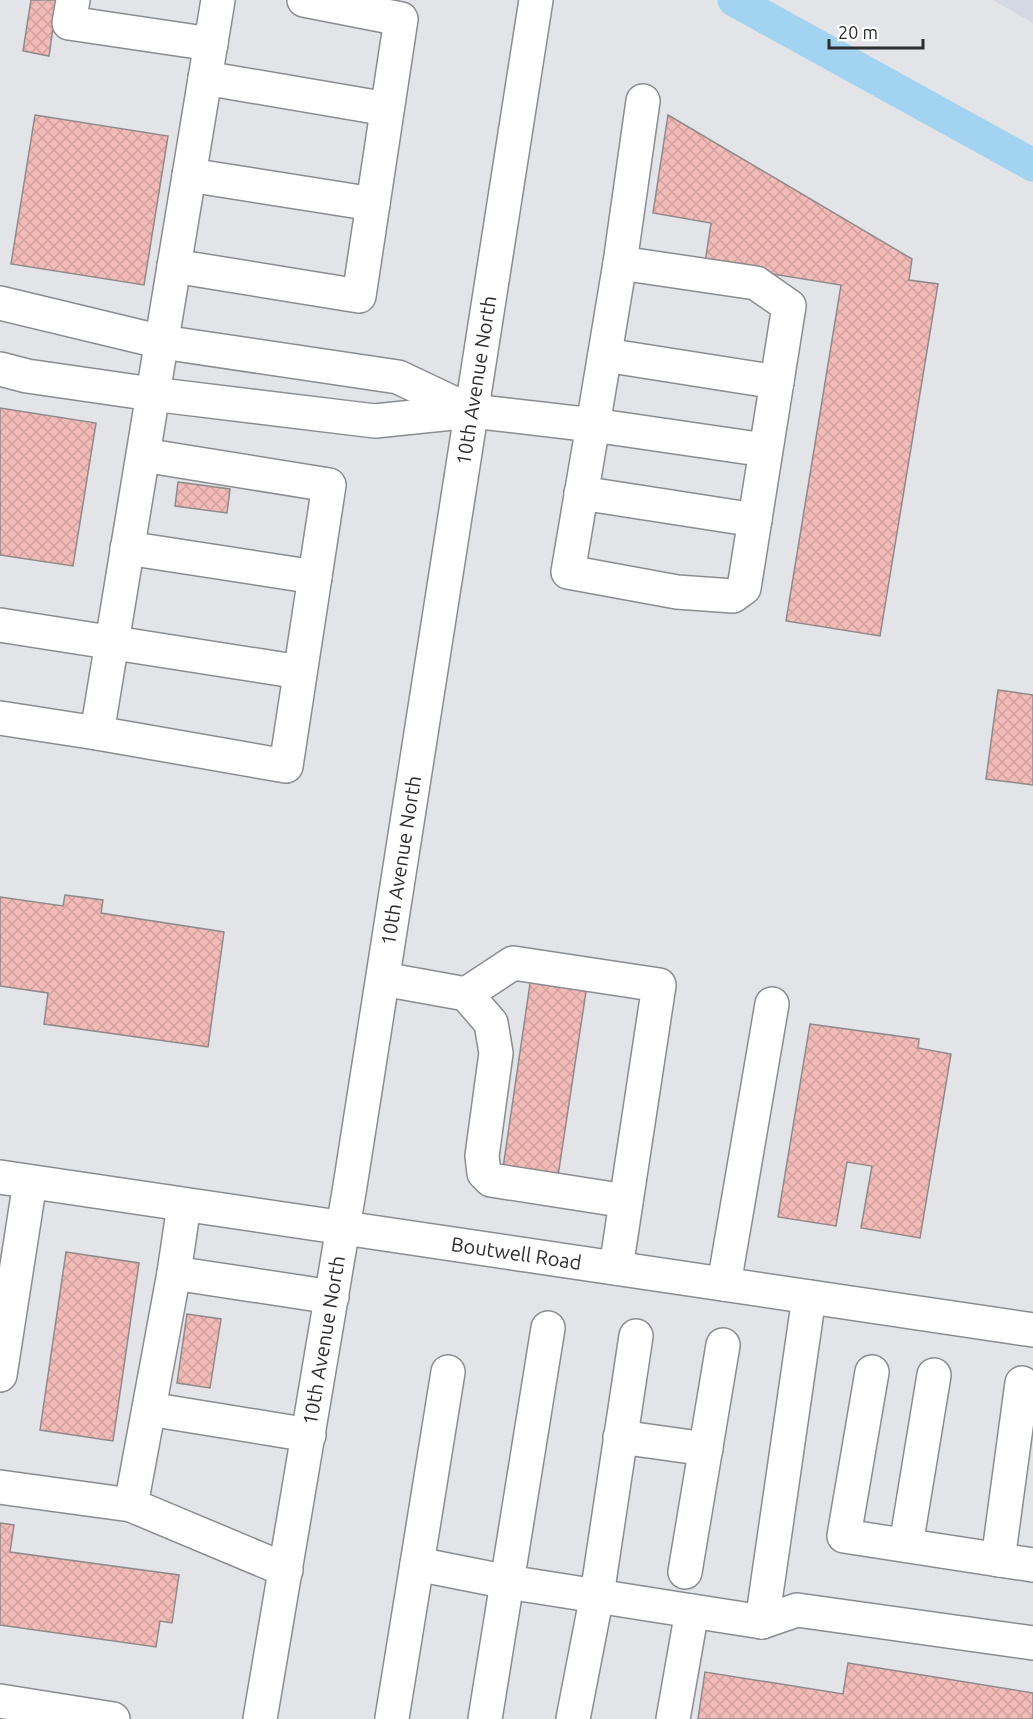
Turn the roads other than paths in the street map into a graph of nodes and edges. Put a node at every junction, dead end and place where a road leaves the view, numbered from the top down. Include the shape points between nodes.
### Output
1 (73, 0) edge
2 (218, 0) edge
3 (304, 0) edge
4 (536, 0) edge
5 (211, 44) junction
6 (205, 78) junction
7 (643, 101) dead end
8 (387, 109) junction
9 (189, 175) junction
10 (373, 204) junction
11 (620, 263) junction
12 (174, 266) junction
13 (0, 303) edge
14 (162, 342) junction
15 (604, 356) junction
16 (0, 369) edge
17 (777, 382) junction
18 (152, 394) junction
19 (472, 411) junction
20 (593, 425) junction
21 (765, 450) junction
22 (143, 455) junction
23 (581, 493) junction
24 (754, 520) junction
25 (127, 548) junction
26 (315, 577) junction
27 (0, 625) edge
28 (112, 642) junction
29 (300, 672) junction
30 (0, 718) edge
31 (97, 733) junction
32 (382, 979) junction
33 (466, 994) junction
34 (772, 1004) dead end
35 (15, 1180) edge
36 (626, 1201) junction
37 (184, 1205) junction
38 (344, 1228) junction
39 (616, 1268) junction
40 (174, 1273) junction
41 (724, 1284) junction
42 (332, 1297) junction
43 (809, 1297) junction
44 (548, 1328) dead end
45 (1033, 1330) edge
46 (636, 1336) dead end
47 (723, 1345) dead end
48 (448, 1372) dead end
49 (872, 1372) dead end
50 (0, 1375) edge
51 (934, 1375) dead end
52 (1022, 1383) dead end
53 (149, 1409) junction
54 (309, 1435) junction
55 (620, 1437) junction
56 (706, 1449) junction
57 (0, 1487) edge
58 (131, 1505) junction
59 (906, 1545) junction
60 (998, 1560) junction
61 (417, 1564) junction
62 (1033, 1565) edge
63 (286, 1570) junction
64 (685, 1572) dead end
65 (508, 1582) junction
66 (597, 1595) junction
67 (692, 1611) junction
68 (762, 1622) junction
69 (1033, 1643) edge
70 (0, 1701) edge
71 (392, 1718) edge
72 (113, 1719) edge
73 (260, 1719) edge
74 (485, 1719) edge
75 (573, 1719) edge
76 (673, 1719) edge

1 - 5 street via 69,22
2 - 5 street
3 - 8 street via 401,19
4 - 19 street, 10th Avenue North
5 - 6 street
6 - 8 street
6 - 9 street
7 - 11 street
8 - 10 street
9 - 10 street
9 - 12 street
10 - 12 street via 359,296
11 - 15 street
11 - 17 street via 756,283 789,306
12 - 14 street
13 - 14 street
14 - 18 street
14 - 19 street via 398,377
15 - 17 street
15 - 20 street
16 - 18 street
17 - 21 street
18 - 19 street via 375,421
18 - 22 street
19 - 20 street
19 - 32 street, 10th Avenue North
20 - 21 street
20 - 23 street
21 - 24 street
22 - 25 street
22 - 26 street via 329,485
23 - 24 street
23 - 24 street via 568,572 677,592 733,596 744,588
25 - 26 street
25 - 28 street
26 - 29 street
27 - 28 street
28 - 29 street
28 - 31 street
29 - 31 street via 286,766
30 - 31 street
32 - 33 street
32 - 38 street, 10th Avenue North
33 - 36 street via 491,1023 496,1053 482,1156 484,1173 491,1180
33 - 36 street via 513,963 659,985
34 - 41 street
35 - 37 street, Boutwell Road
35 - 50 street
36 - 39 street
37 - 38 street, Boutwell Road
37 - 40 street
38 - 39 street, Boutwell Road
38 - 42 street, 10th Avenue North
39 - 41 street, Boutwell Road
40 - 42 street
40 - 53 street
41 - 43 street, Boutwell Road
42 - 54 street, 10th Avenue North
43 - 45 street, Boutwell Road
43 - 68 street
44 - 65 street
46 - 55 street
47 - 56 street
48 - 61 street
49 - 59 street via 844,1536
51 - 59 street
52 - 60 street
53 - 54 street
53 - 58 street
54 - 63 street, 10th Avenue North
55 - 56 street
55 - 66 street
56 - 64 street
57 - 58 street
58 - 63 street
59 - 60 street
60 - 62 street
61 - 65 street
61 - 71 street
63 - 73 street, 10th Avenue North
65 - 66 street
65 - 74 street
66 - 67 street
66 - 75 street
67 - 68 street
67 - 76 street
68 - 69 street via 797,1610
70 - 72 street

